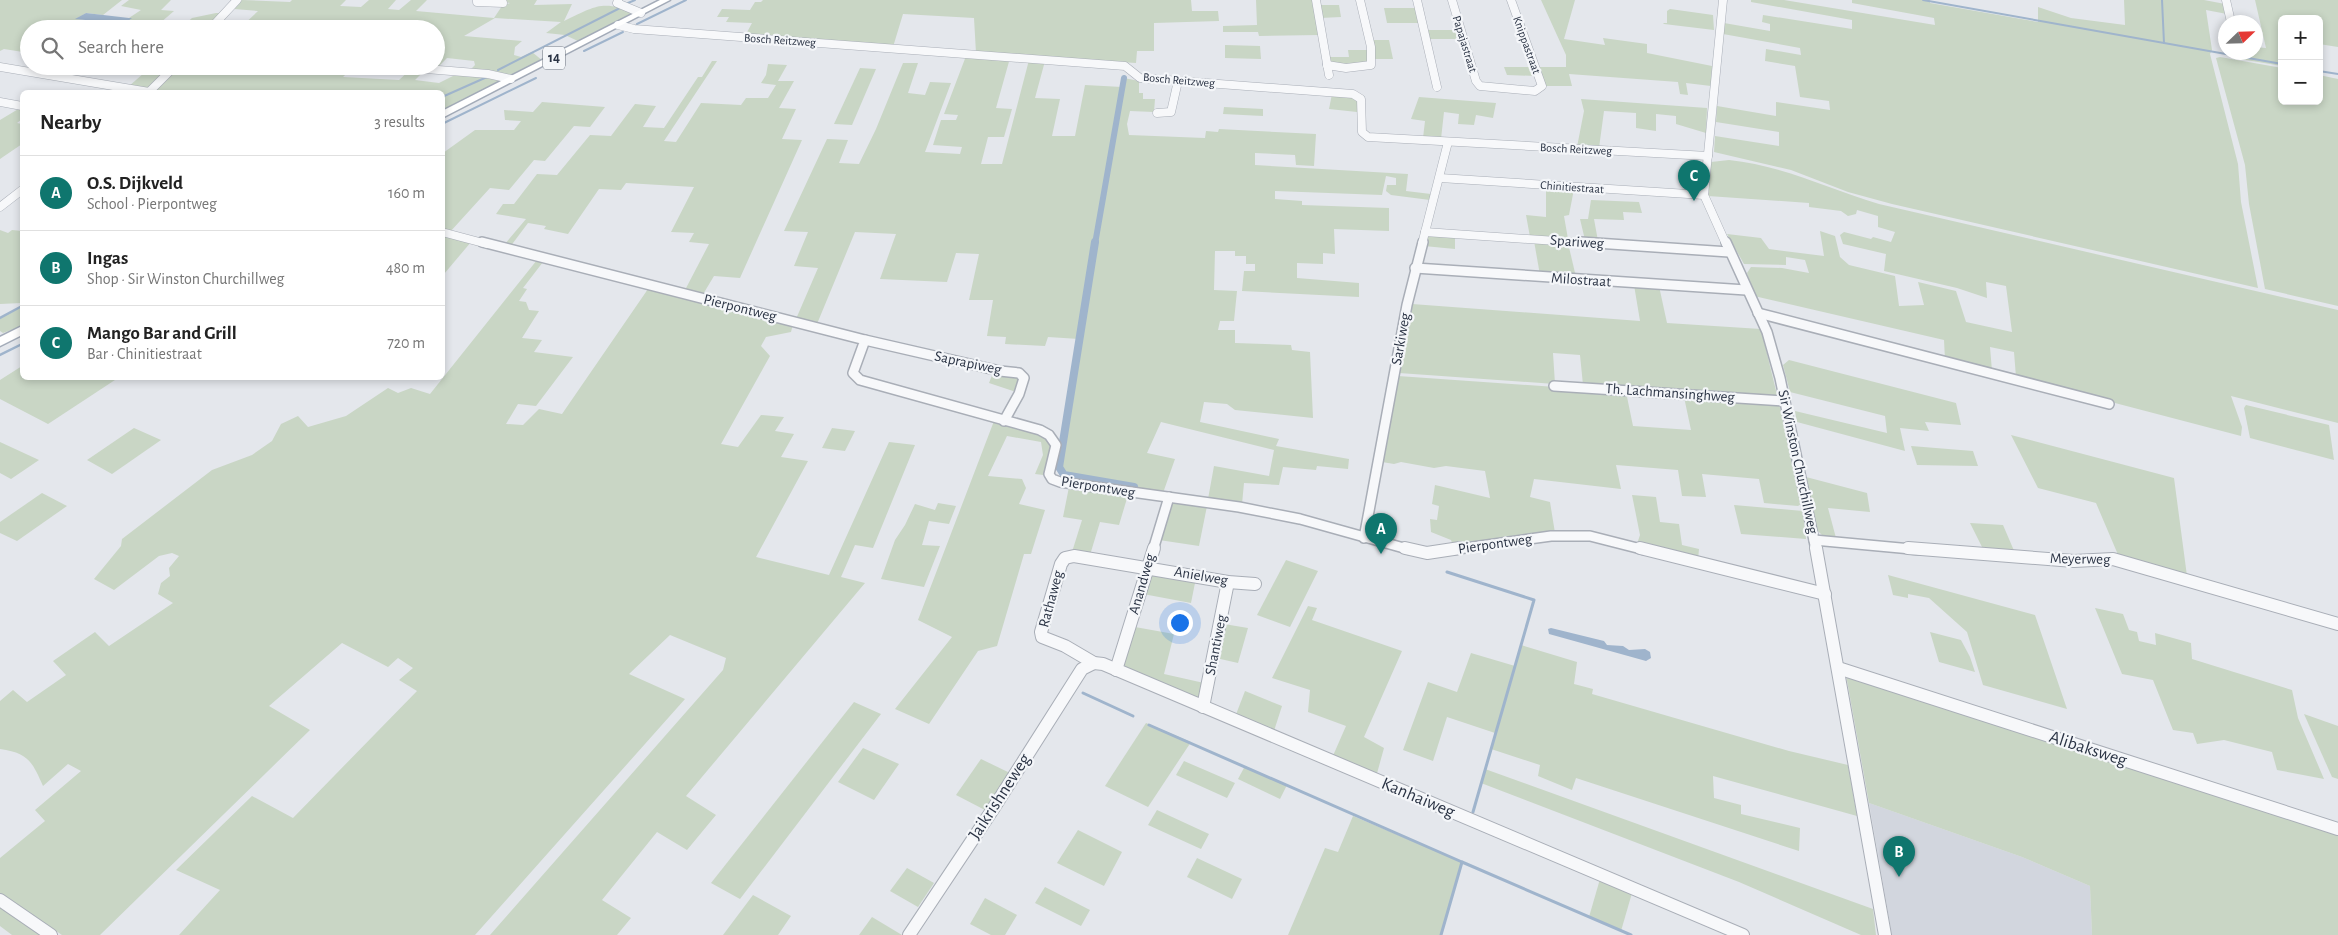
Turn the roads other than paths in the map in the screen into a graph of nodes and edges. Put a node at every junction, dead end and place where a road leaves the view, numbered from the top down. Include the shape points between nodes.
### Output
1 (237, 0) edge
2 (666, 0) edge
3 (1316, 0) edge
4 (1360, 0) edge
5 (1417, 0) edge
6 (1452, 0) edge
7 (1512, 0) edge
8 (1723, 0) edge
9 (2226, 0) edge
10 (477, 1) edge
11 (617, 2) edge
12 (503, 4) dead end
13 (641, 13) junction
14 (2229, 15) edge
15 (218, 20) edge
16 (618, 25) junction
17 (1327, 65) junction
18 (0, 67) edge
19 (20, 70) edge
20 (445, 71) edge
21 (48, 75) edge
22 (166, 75) edge
23 (1329, 75) dead end
24 (511, 80) junction
25 (1178, 80) junction
26 (1480, 86) joint
27 (1437, 87) dead end
28 (137, 90) edge
29 (151, 90) edge
30 (0, 102) edge
31 (20, 106) edge
32 (445, 113) edge
33 (1156, 113) dead end
34 (1448, 142) junction
35 (1708, 156) junction
36 (1440, 178) junction
37 (20, 192) edge
38 (1704, 195) junction
39 (0, 207) edge
40 (1425, 232) junction
41 (445, 233) edge
42 (1730, 252) junction
43 (1415, 268) junction
44 (1746, 290) junction
45 (1758, 313) junction
46 (20, 331) edge
47 (865, 340) junction
48 (0, 342) edge
49 (1554, 386) dead end
50 (1785, 401) junction
51 (2109, 404) dead end
52 (1004, 421) junction
53 (1169, 497) junction
54 (1364, 538) junction
55 (1814, 540) junction
56 (1147, 566) junction
57 (1228, 582) junction
58 (1255, 584) dead end
59 (1825, 594) junction
60 (2338, 624) edge
61 (1094, 663) junction
62 (1838, 668) junction
63 (1116, 670) junction
64 (1203, 707) junction
65 (2338, 829) edge
66 (0, 900) edge
67 (51, 935) edge
68 (909, 935) edge
69 (1743, 935) edge
70 (1885, 935) edge

1 - 15 street
2 - 13 main road, 14
3 - 17 street
4 - 17 street via 1371,47 1371,65 1346,68
5 - 27 street
6 - 26 street, Papajastraat
7 - 26 street, Knippastraat via 1541,89
8 - 35 street
9 - 14 street
10 - 12 street
11 - 13 street
13 - 16 main road, 14
16 - 24 main road, 14
16 - 25 street, Bosch Reitzweg via 634,29 1116,65 1125,66 1140,78
17 - 23 street
18 - 19 street
20 - 24 street via 488,74
21 - 28 street
22 - 29 street
24 - 32 main road, 14
25 - 33 street via 1171,112
25 - 34 street, Bosch Reitzweg via 1353,94 1361,99 1364,135
30 - 31 street
34 - 35 street, Bosch Reitzweg
34 - 36 street, Sarkiweg
35 - 38 street
36 - 38 street, Chinitiestraat
36 - 40 street, Sarkiweg
37 - 39 street
38 - 42 street, Sir Winston Churchillweg
40 - 42 street, Spariweg
40 - 43 street, Sarkiweg
41 - 47 street, Pierpontweg
42 - 44 street, Sir Winston Churchillweg
43 - 44 street, Milostraat
43 - 54 street, Sarkiweg
44 - 45 street, Sir Winston Churchillweg
45 - 50 street, Sir Winston Churchillweg via 1767,332
45 - 51 street
46 - 48 main road
47 - 52 street, Pierpontweg via 853,373 860,380
47 - 52 street, Saprapiweg via 1019,373 1024,378 1022,385
49 - 50 street, Th. Lachmansinghweg
50 - 55 street, Sir Winston Churchillweg
52 - 53 street, Pierpontweg via 1040,430 1053,440 1056,445 1049,474 1052,479
53 - 54 street, Pierpontweg via 1300,519
53 - 56 street, Anandweg
54 - 59 street, Pierpontweg via 1427,553 1551,536 1584,536
55 - 59 street, Sir Winston Churchillweg
55 - 60 street, Meyerweg via 2074,561 2113,559
56 - 57 street, Anielweg
56 - 61 street, Rathaweg via 1074,556 1061,564 1042,637
56 - 63 street, Anandweg
57 - 58 street, Anielweg
57 - 64 street, Shantiweg
59 - 62 street, Sir Winston Churchillweg
61 - 63 street, Kanhaiweg
61 - 68 street, Jaikrishneweg via 1082,669
62 - 65 street, Alibaksweg
62 - 70 street, Sir Winston Churchillweg
63 - 64 street, Kanhaiweg
64 - 69 street, Kanhaiweg
66 - 67 street

